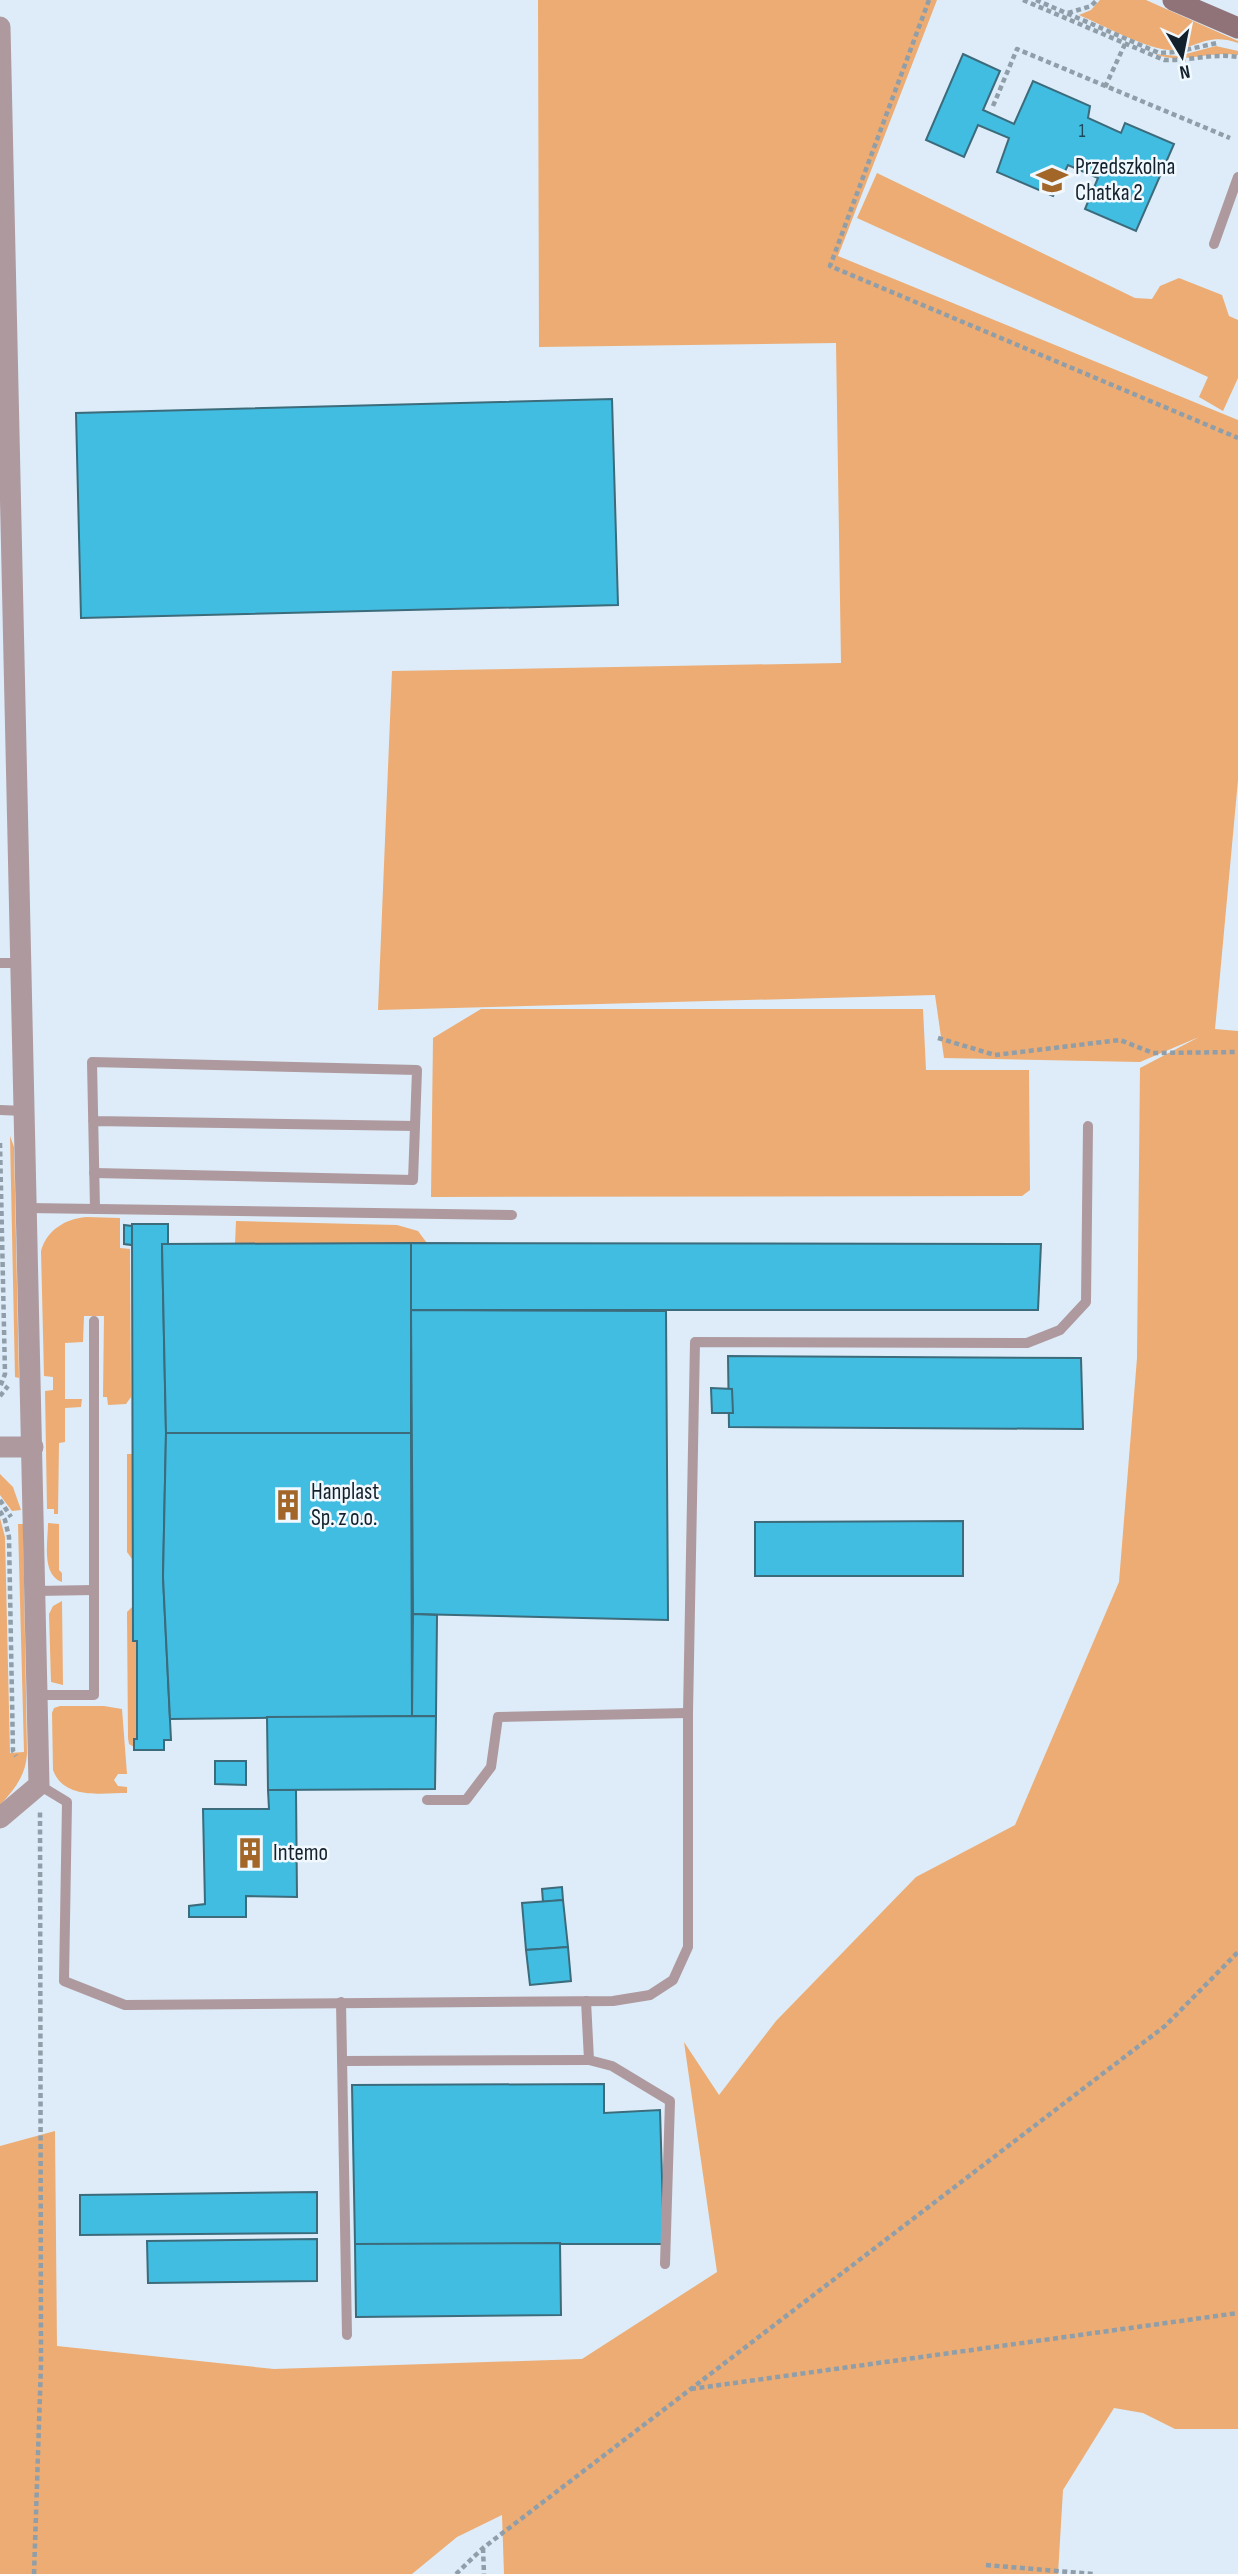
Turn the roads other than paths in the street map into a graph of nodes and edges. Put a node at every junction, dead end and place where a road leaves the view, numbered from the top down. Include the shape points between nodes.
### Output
1 (1173, 0) edge
2 (0, 27) edge
3 (1231, 36) edge
4 (1238, 177) edge
5 (1214, 244) dead end
6 (7, 666) edge
7 (0, 963) edge
8 (22, 963) junction
9 (0, 1111) edge
10 (26, 1111) junction
11 (93, 1121) junction
12 (415, 1126) junction
13 (1088, 1126) dead end
14 (94, 1173) junction
15 (27, 1208) junction
16 (95, 1209) junction
17 (512, 1214) dead end
18 (94, 1321) dead end
19 (0, 1447) edge
20 (33, 1447) junction
21 (94, 1590) junction
22 (36, 1591) junction
23 (38, 1695) junction
24 (688, 1713) junction
25 (40, 1785) junction
26 (427, 1800) dead end
27 (0, 1818) edge
28 (586, 2001) junction
29 (341, 2002) junction
30 (590, 2060) junction
31 (343, 2061) junction
32 (665, 2264) dead end
33 (347, 2335) dead end

1 - 3 street
2 - 6 street
4 - 5 lane
6 - 8 street
7 - 8 lane
8 - 10 street
9 - 10 lane
10 - 15 street
11 - 12 lane
11 - 12 lane via 92,1062 417,1070
11 - 14 lane
12 - 14 lane via 413,1180
13 - 24 lane via 1086,1302 1060,1330 1027,1343 695,1342
14 - 16 lane
15 - 16 lane
15 - 20 street
16 - 17 lane
18 - 21 lane
19 - 20 street
20 - 22 street
21 - 22 lane
21 - 23 lane via 94,1695
22 - 23 street
23 - 25 street
24 - 26 lane via 499,1717 491,1767 466,1800
24 - 28 lane via 688,1947 673,1980 650,1995
25 - 27 street
25 - 29 lane via 67,1802 64,1981 125,2006
28 - 29 lane
28 - 30 lane
29 - 31 lane
30 - 31 lane
30 - 32 lane via 612,2066 670,2101
31 - 33 lane

